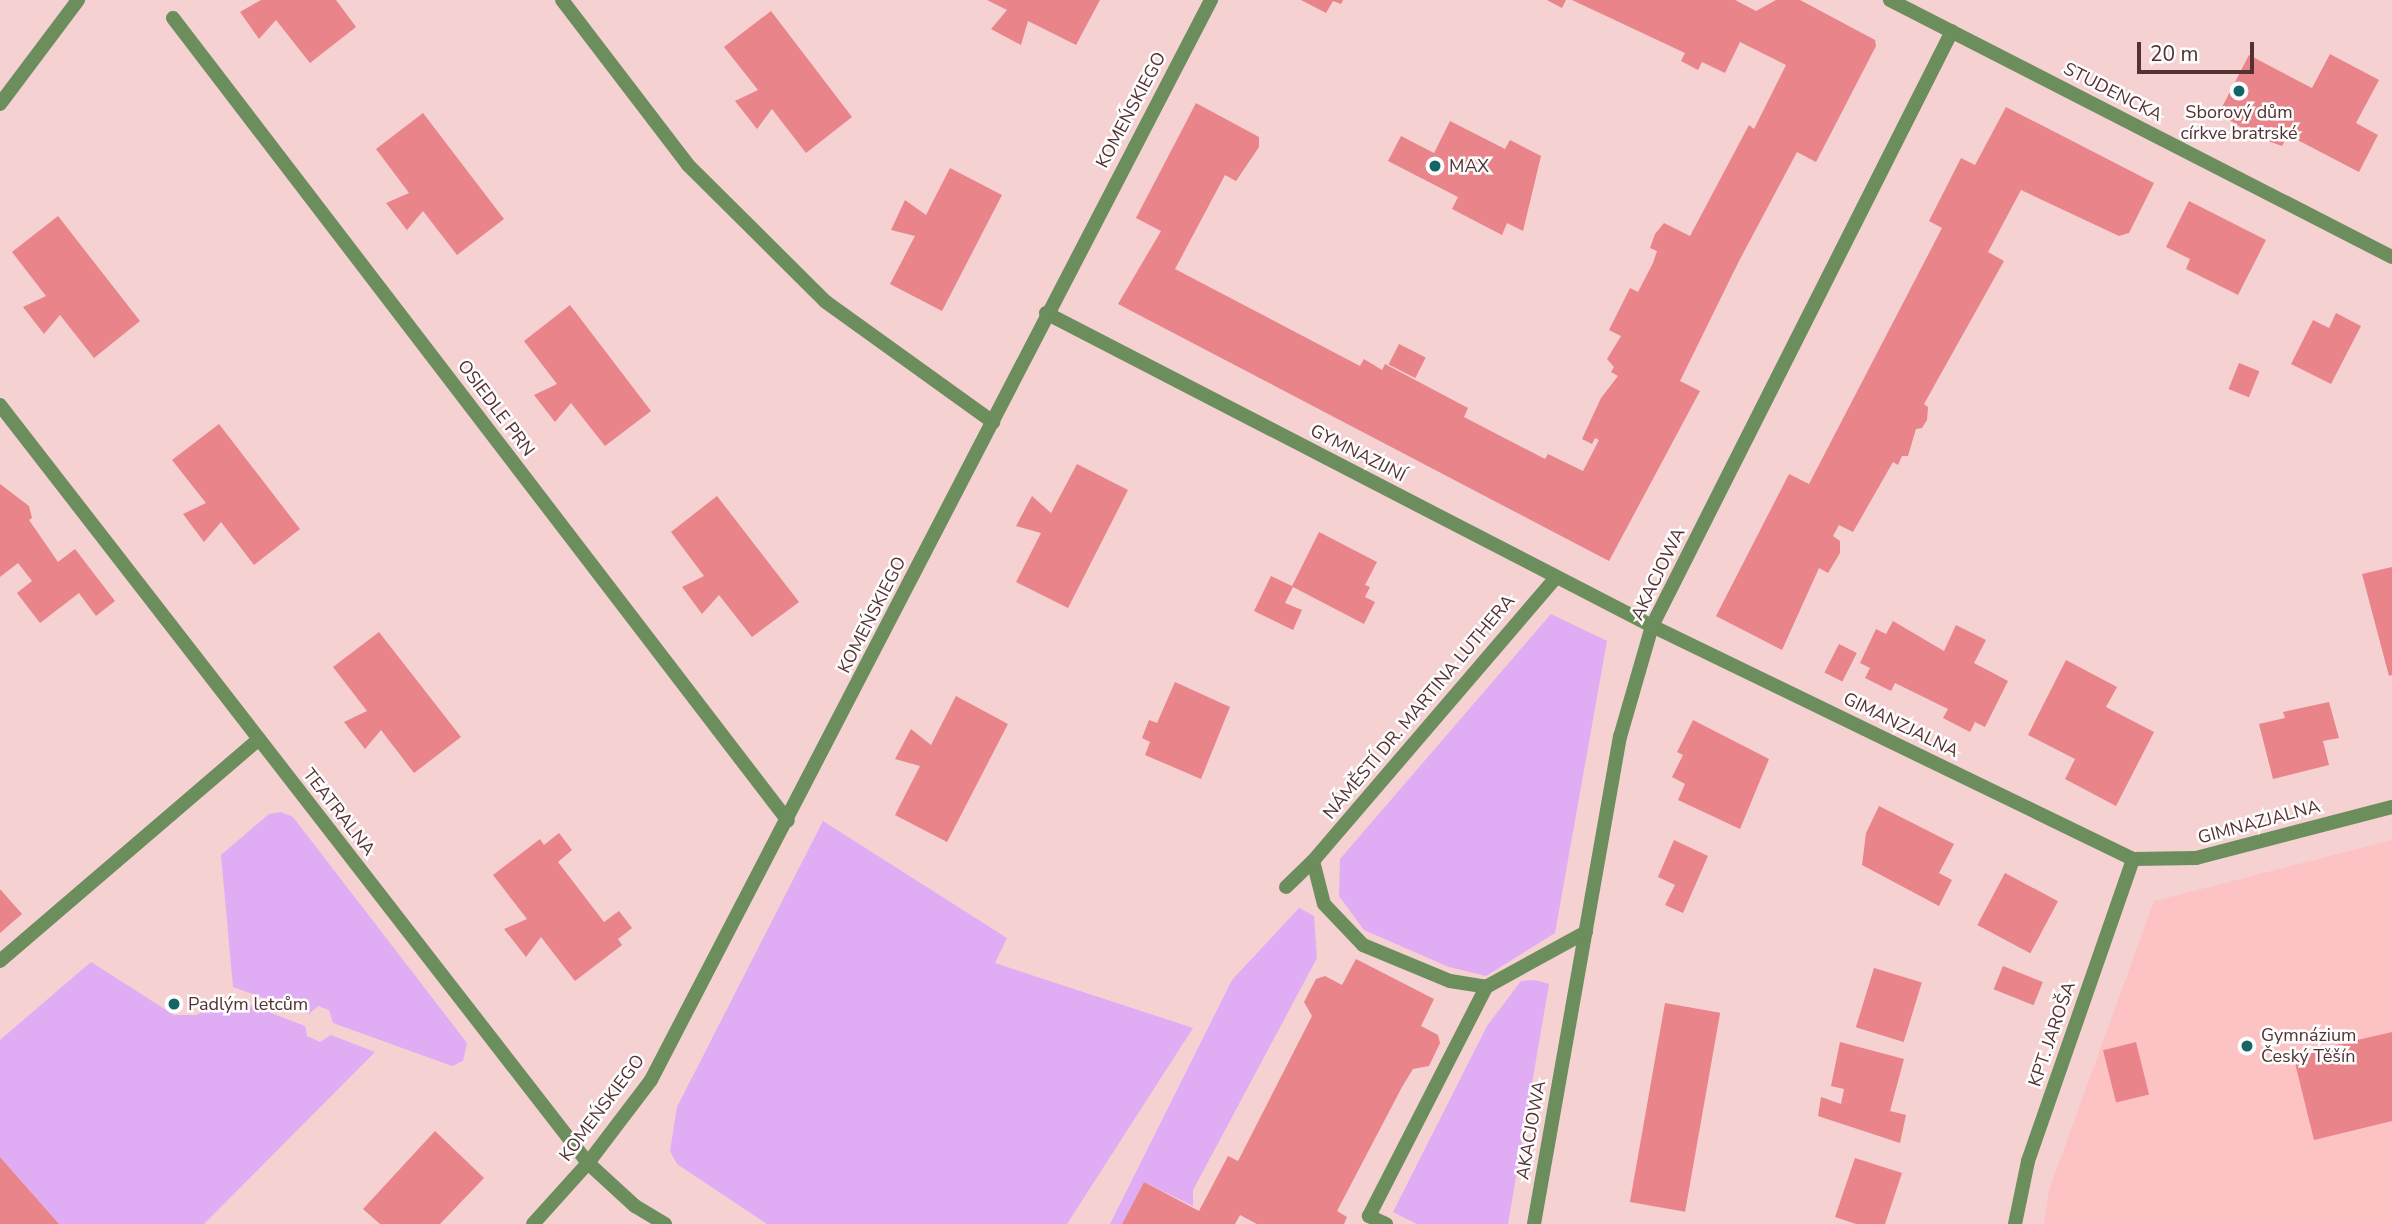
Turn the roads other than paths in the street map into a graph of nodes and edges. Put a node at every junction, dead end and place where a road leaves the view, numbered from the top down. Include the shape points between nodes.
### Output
1 (78, 0) edge
2 (562, 0) edge
3 (1211, 0) edge
4 (1890, 0) edge
5 (173, 18) dead end
6 (1952, 31) junction
7 (0, 104) edge
8 (2392, 257) edge
9 (1046, 313) junction
10 (0, 405) edge
11 (993, 422) junction
12 (1556, 577) junction
13 (1652, 626) junction
14 (259, 739) junction
15 (2392, 807) edge
16 (788, 821) junction
17 (2133, 859) junction
18 (1313, 861) junction
19 (1286, 887) dead end
20 (1586, 932) junction
21 (0, 961) edge
22 (1486, 987) junction
23 (588, 1163) junction
24 (533, 1224) edge
25 (665, 1224) edge
26 (1386, 1224) edge
27 (1534, 1224) edge
28 (2015, 1224) edge

1 - 7 street
2 - 11 street via 688,165 826,302
3 - 9 street, KOMEŃSKIEGO
4 - 6 street, STUDENCKA
5 - 16 street, OSIEDLE PRN
6 - 8 street, STUDENCKA
6 - 13 street, AKACJOWA
9 - 11 street, KOMEŃSKIEGO
9 - 12 street, GYMNAZIJNÍ
10 - 14 street, TEATRALNA
11 - 16 street, KOMEŃSKIEGO
12 - 13 street, GYMNAZIJNÍ
12 - 18 street, NÁMĚSTÍ DR. MARTINA LUTHERA
13 - 17 street, GIMANZJALNA
13 - 20 street, AKACJOWA via 1620,737
14 - 21 street
14 - 23 street, TEATRALNA
15 - 17 street, GIMNAZJALNA via 2196,858
16 - 23 street, KOMEŃSKIEGO via 651,1080
17 - 28 street, KPT. JAROŠA via 2028,1161
18 - 19 street, NÁMĚSTÍ DR. MARTINA LUTHERA
18 - 22 street via 1324,904 1363,945 1450,981
20 - 22 street
20 - 27 street, AKACJOWA
22 - 26 street via 1368,1216
23 - 24 street, KOMEŃSKIEGO
23 - 25 street, TEATRALNA via 635,1206

